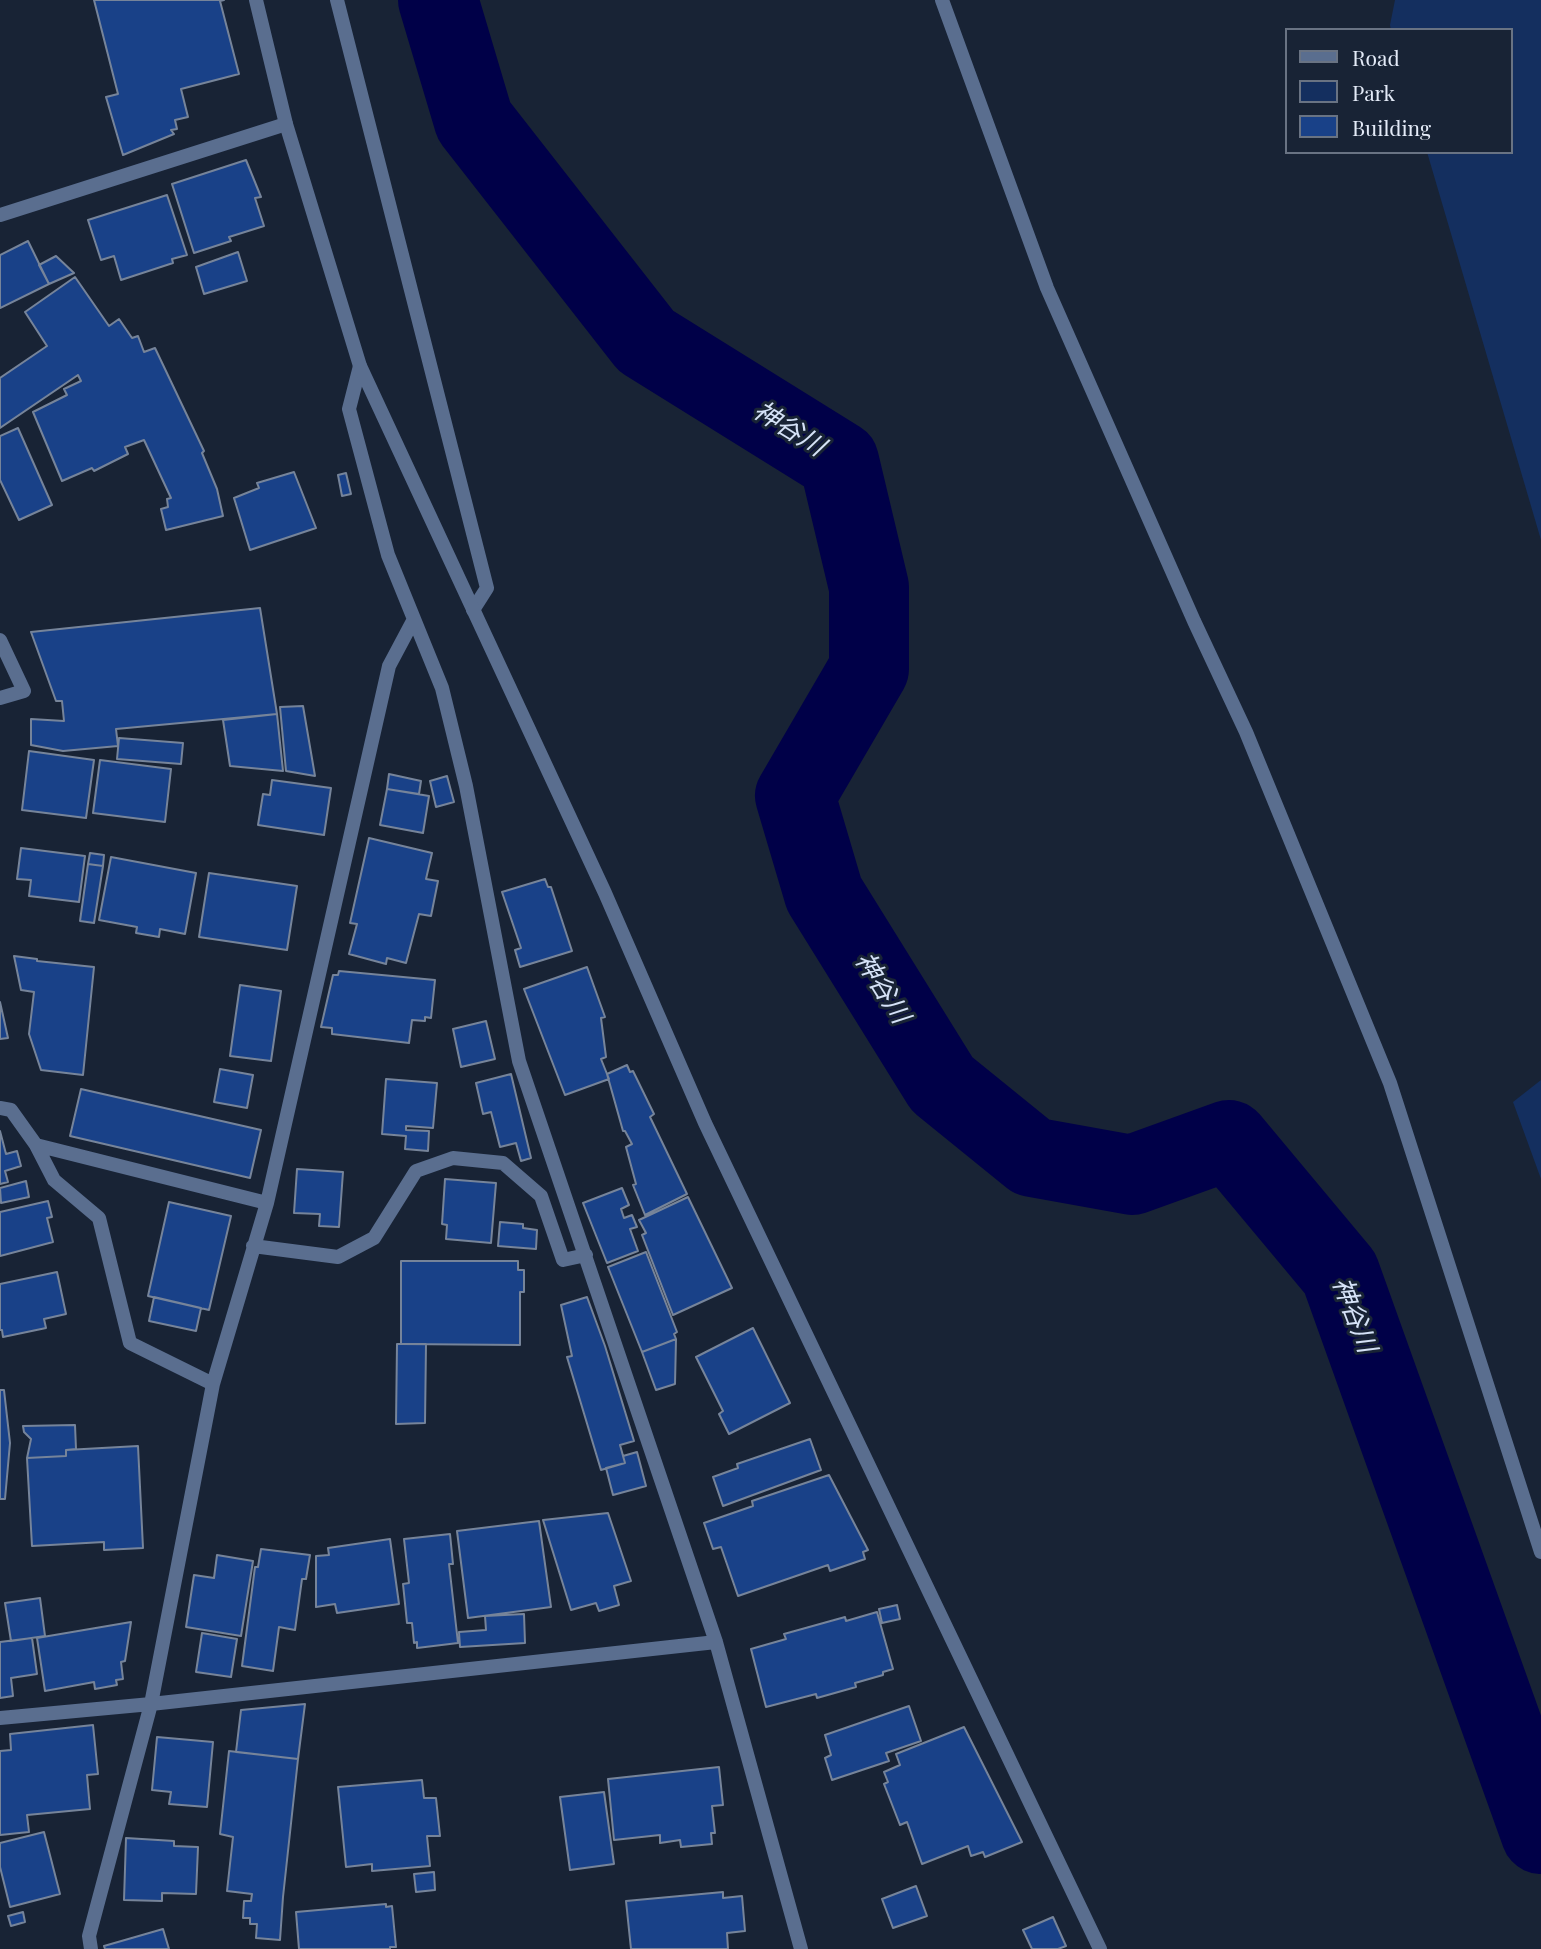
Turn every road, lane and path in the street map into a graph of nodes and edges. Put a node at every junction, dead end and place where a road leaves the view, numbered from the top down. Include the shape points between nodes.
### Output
1 (256, 0) edge
2 (337, 0) edge
3 (942, 0) edge
4 (286, 124) junction
5 (1, 213) edge
6 (360, 366) junction
7 (474, 610) junction
8 (414, 619) junction
9 (0, 640) edge
10 (0, 698) edge
11 (0, 1108) edge
12 (36, 1145) junction
13 (267, 1203) junction
14 (253, 1246) junction
15 (586, 1255) junction
16 (213, 1384) junction
17 (1541, 1552) edge
18 (716, 1642) junction
19 (151, 1704) junction
20 (0, 1718) edge
21 (91, 1949) edge
22 (801, 1949) edge
23 (1101, 1949) edge

1 - 4 street
2 - 7 street via 487,588
3 - 17 street via 1047,288 1246,732 1390,1083
4 - 5 street
4 - 6 street
6 - 7 street
6 - 8 street via 349,410 388,555
7 - 23 street via 705,1123
8 - 13 street via 389,666
8 - 15 street via 442,688 466,786 519,1060
9 - 10 street via 24,691
11 - 12 street via 11,1110
12 - 13 street
12 - 16 street via 54,1180 99,1218 130,1343
13 - 14 street
14 - 15 street via 338,1257 374,1238 416,1171 453,1158 503,1163 541,1196 563,1260
14 - 16 street
15 - 18 street
16 - 19 street
18 - 19 street
18 - 22 street
19 - 20 street
19 - 21 street via 89,1936

